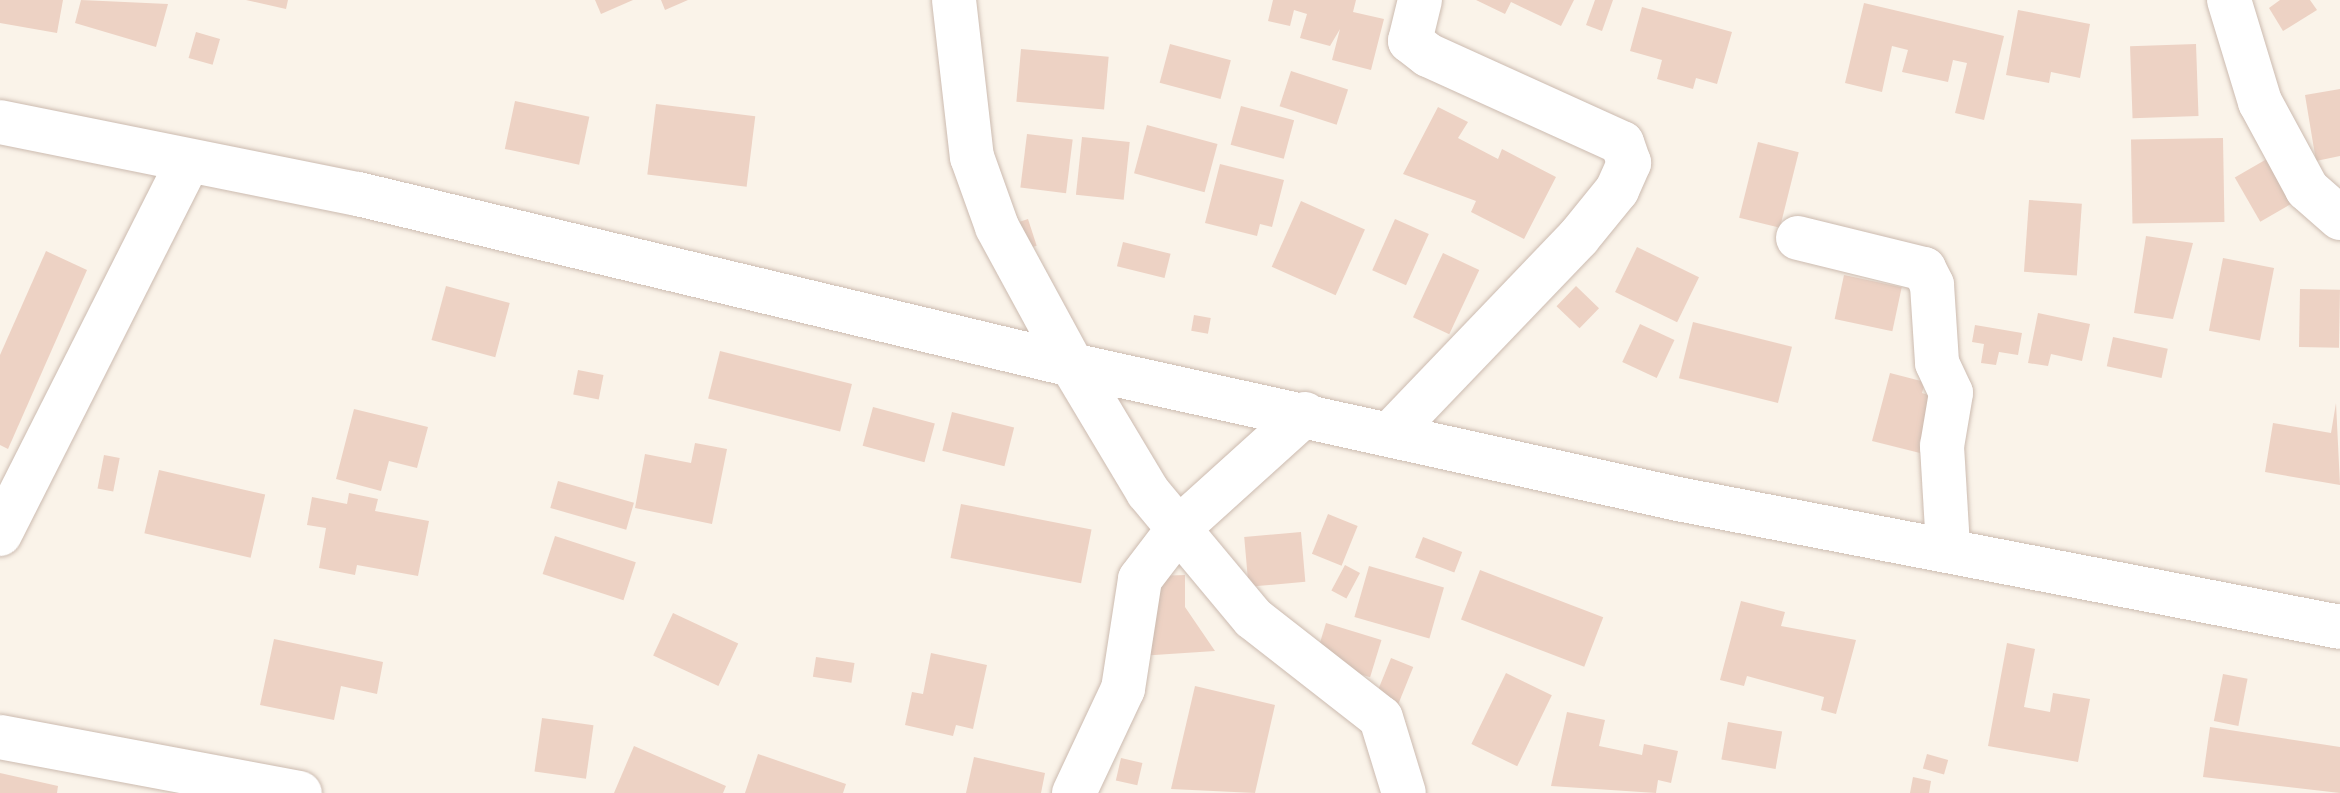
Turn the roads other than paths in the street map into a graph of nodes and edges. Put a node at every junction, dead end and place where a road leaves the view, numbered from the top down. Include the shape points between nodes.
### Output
1 (954, 0) edge
2 (1420, 0) edge
3 (2229, 0) edge
4 (0, 122) edge
5 (187, 164) junction
6 (2340, 218) edge
7 (1798, 238) dead end
8 (1072, 365) junction
9 (1305, 414) junction
10 (1390, 434) junction
11 (1179, 528) junction
12 (0, 534) edge
13 (1948, 548) junction
14 (2340, 627) edge
15 (0, 737) edge
16 (300, 793) edge
17 (1074, 793) edge
18 (1404, 793) edge

1 - 8 street via 972,157 997,227
2 - 10 street via 1410,41 1428,55 1622,143 1629,163 1617,190 1578,238
3 - 6 street via 2260,102 2307,189
4 - 5 street
5 - 8 street via 358,194
5 - 12 street
7 - 13 street via 1924,269 1932,285 1937,363 1951,393 1942,446
8 - 9 street
8 - 11 street via 1146,489
9 - 10 street
9 - 11 street
10 - 13 street via 1750,514
11 - 17 street via 1140,579 1120,700
11 - 18 street via 1286,650 1340,681 1381,718
13 - 14 street
15 - 16 street

